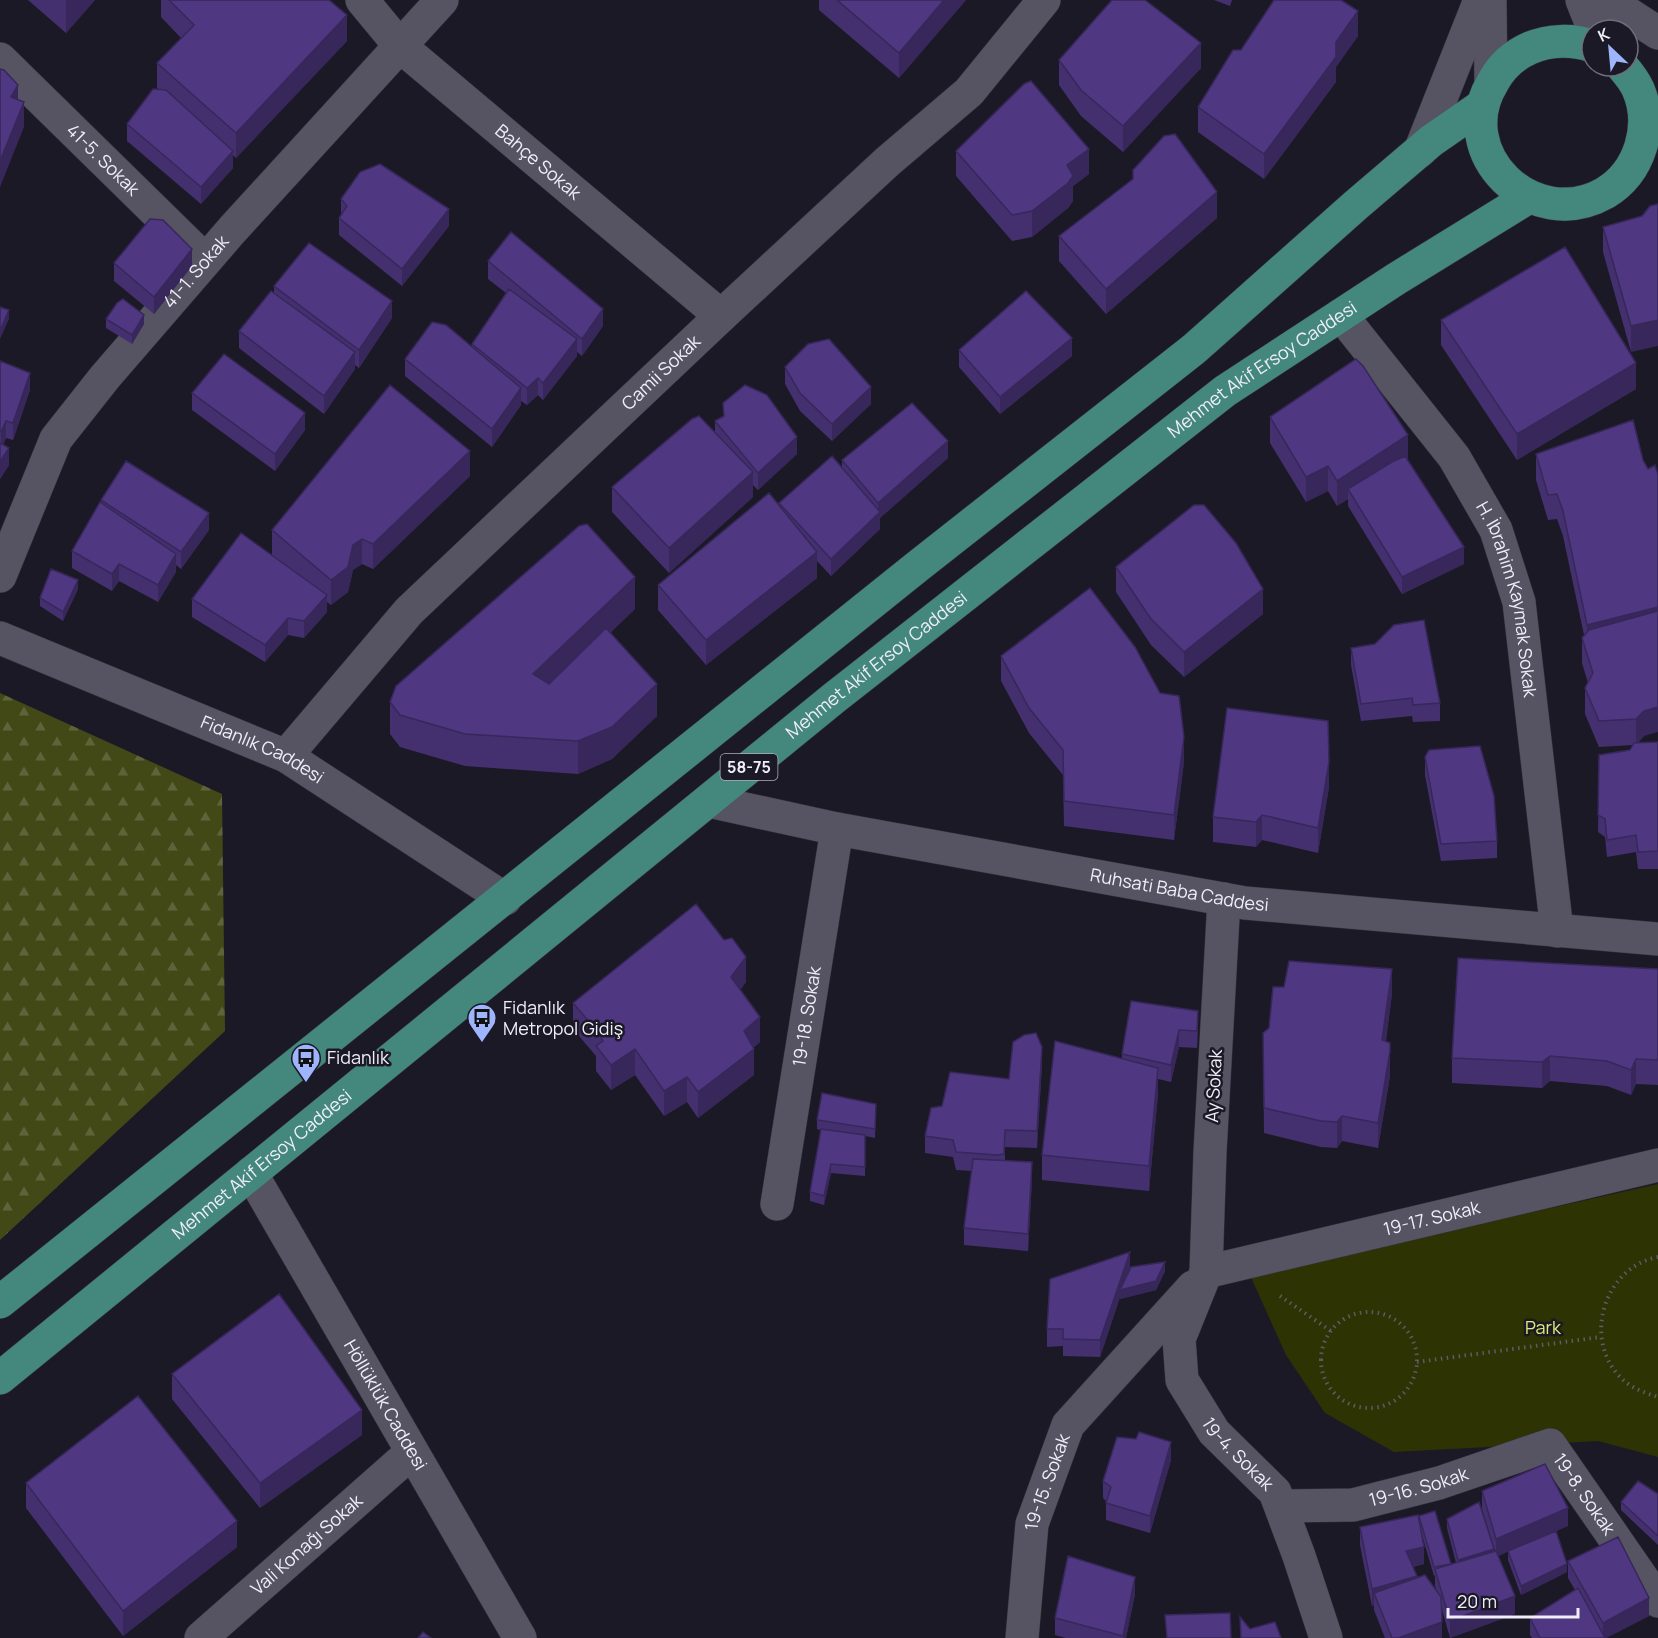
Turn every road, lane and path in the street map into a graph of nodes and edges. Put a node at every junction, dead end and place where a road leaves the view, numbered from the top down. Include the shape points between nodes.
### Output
1 (362, 0) edge
2 (442, 0) edge
3 (1044, 0) edge
4 (1480, 0) edge
5 (1490, 0) edge
6 (1582, 0) edge
7 (1607, 0) edge
8 (1589, 18) edge
9 (1658, 33) edge
10 (1580, 43) edge
11 (400, 46) junction
12 (0, 59) edge
13 (1638, 78) edge
14 (1487, 95) junction
15 (1420, 151) junction
16 (1647, 161) edge
17 (1529, 197) junction
18 (205, 260) junction
19 (1341, 315) junction
20 (721, 316) junction
21 (0, 576) edge
22 (0, 638) edge
23 (286, 756) junction
24 (708, 801) junction
25 (837, 829) junction
26 (505, 898) junction
27 (1224, 899) junction
28 (1557, 931) junction
29 (1658, 939) edge
30 (1658, 1165) edge
31 (251, 1173) junction
32 (777, 1204) dead end
33 (1658, 1257) edge
34 (1206, 1272) junction
35 (0, 1302) edge
36 (1601, 1337) junction
37 (1417, 1362) junction
38 (0, 1378) edge
39 (1658, 1397) edge
40 (1550, 1444) joint
41 (412, 1452) junction
42 (1281, 1506) junction
43 (1658, 1601) edge
44 (201, 1638) edge
45 (520, 1638) edge
46 (1022, 1638) edge
47 (1326, 1638) edge

1 - 11 street, Bahçe Sokak
2 - 11 street, 41-1. Sokak
3 - 20 street, Camii Sokak via 969,92 887,162
4 - 15 street
5 - 14 street
6 - 8 street
7 - 9 street
10 - 14 main road via 1538,45 1514,57 1500,71
11 - 18 street, 41-1. Sokak
11 - 20 street, Bahçe Sokak
12 - 18 street, 41-5. Sokak
13 - 16 main road
14 - 15 main road
14 - 17 main road via 1481,125 1486,151 1508,183
15 - 26 main road via 1194,349
16 - 17 main road via 1595,198 1582,202 1556,204
17 - 19 main road, Mehmet Akif Ersoy Caddesi / 58-75
18 - 21 street, 41-1. Sokak via 56,439
19 - 24 main road, Mehmet Akif Ersoy Caddesi / 58-75 via 1225,391
19 - 28 street, H. İbrahim Kaymak Sokak via 1454,457 1496,530 1519,602
20 - 23 street, Camii Sokak via 409,611
22 - 23 street, Fidanlık Caddesi
23 - 26 street, Fidanlık Caddesi
24 - 25 street, Ruhsati Baba Caddesi
24 - 31 main road, Mehmet Akif Ersoy Caddesi / 58-75
25 - 27 street, Ruhsati Baba Caddesi
25 - 32 street, 19-18. Sokak
26 - 35 main road
27 - 28 street, Ruhsati Baba Caddesi
27 - 34 street, Ay Sokak
28 - 29 street, Ruhsati Baba Caddesi
30 - 34 street, 19-17. Sokak
31 - 38 main road, Mehmet Akif Ersoy Caddesi / 58-75
31 - 41 street, Höllüklük Caddesi
33 - 36 path via 1627,1271 1610,1290 1602,1313
34 - 42 street, 19-4. Sokak via 1179,1339 1182,1380 1214,1432 1275,1492
34 - 46 street, 19-15. Sokak via 1068,1425 1032,1524
36 - 37 path
36 - 39 path via 1607,1359 1621,1378 1640,1392
37 - 37 path via 1409,1387 1398,1398 1370,1408 1354,1406 1335,1393 1323,1374 1321,1359 1331,1330 1359,1313 1375,1312 1404,1326 1413,1340
40 - 42 street, 19-16. Sokak via 1439,1483 1353,1505
40 - 43 street, 19-8. Sokak
41 - 44 street, Vali Konağı Sokak
41 - 45 street, Höllüklük Caddesi
42 - 47 street, 19-4. Sokak

